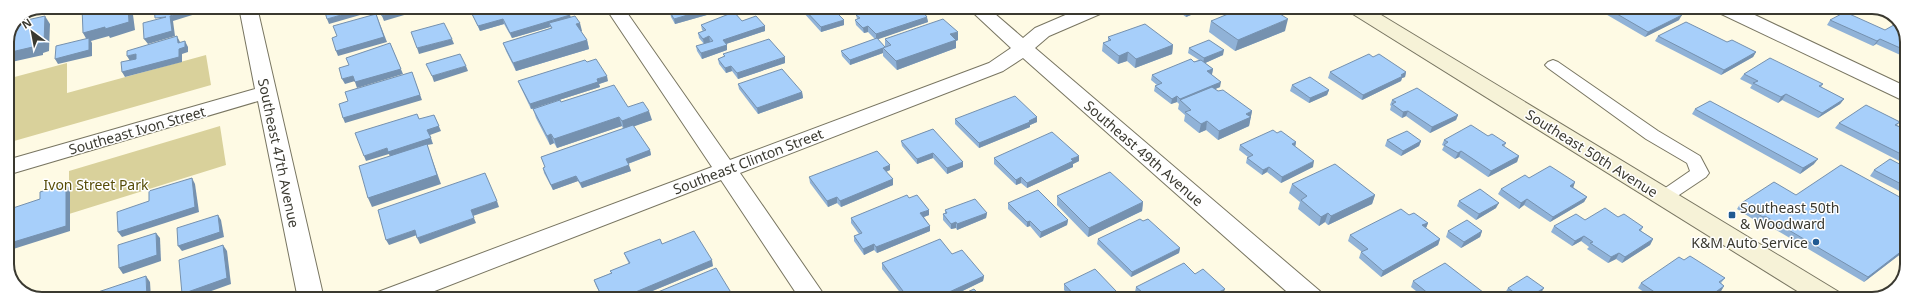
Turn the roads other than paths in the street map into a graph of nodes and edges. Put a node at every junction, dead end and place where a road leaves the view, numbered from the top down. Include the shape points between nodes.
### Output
1 (249, 14) edge
2 (619, 14) edge
3 (984, 14) edge
4 (1084, 14) edge
5 (1366, 14) edge
6 (1737, 14) edge
7 (1023, 48) junction
8 (1553, 65) dead end
9 (266, 92) junction
10 (1900, 92) edge
11 (14, 166) edge
12 (726, 170) junction
13 (1664, 197) junction
14 (309, 292) edge
15 (404, 292) edge
16 (809, 292) edge
17 (1304, 292) edge
18 (1819, 292) edge

1 - 9 street, Southeast 47th Avenue
2 - 12 street
3 - 7 street, Southeast 49th Avenue
4 - 7 street, Southeast Clinton Street via 1042,32
5 - 13 main road, Southeast 50th Avenue
6 - 10 street
7 - 12 street, Southeast Clinton Street via 996,67
7 - 17 street, Southeast 49th Avenue
8 - 13 lane via 1652,135 1694,160 1700,173
9 - 11 street, Southeast Ivon Street
9 - 14 street, Southeast 47th Avenue
12 - 15 street, Southeast Clinton Street
12 - 16 street
13 - 18 main road, Southeast 50th Avenue

